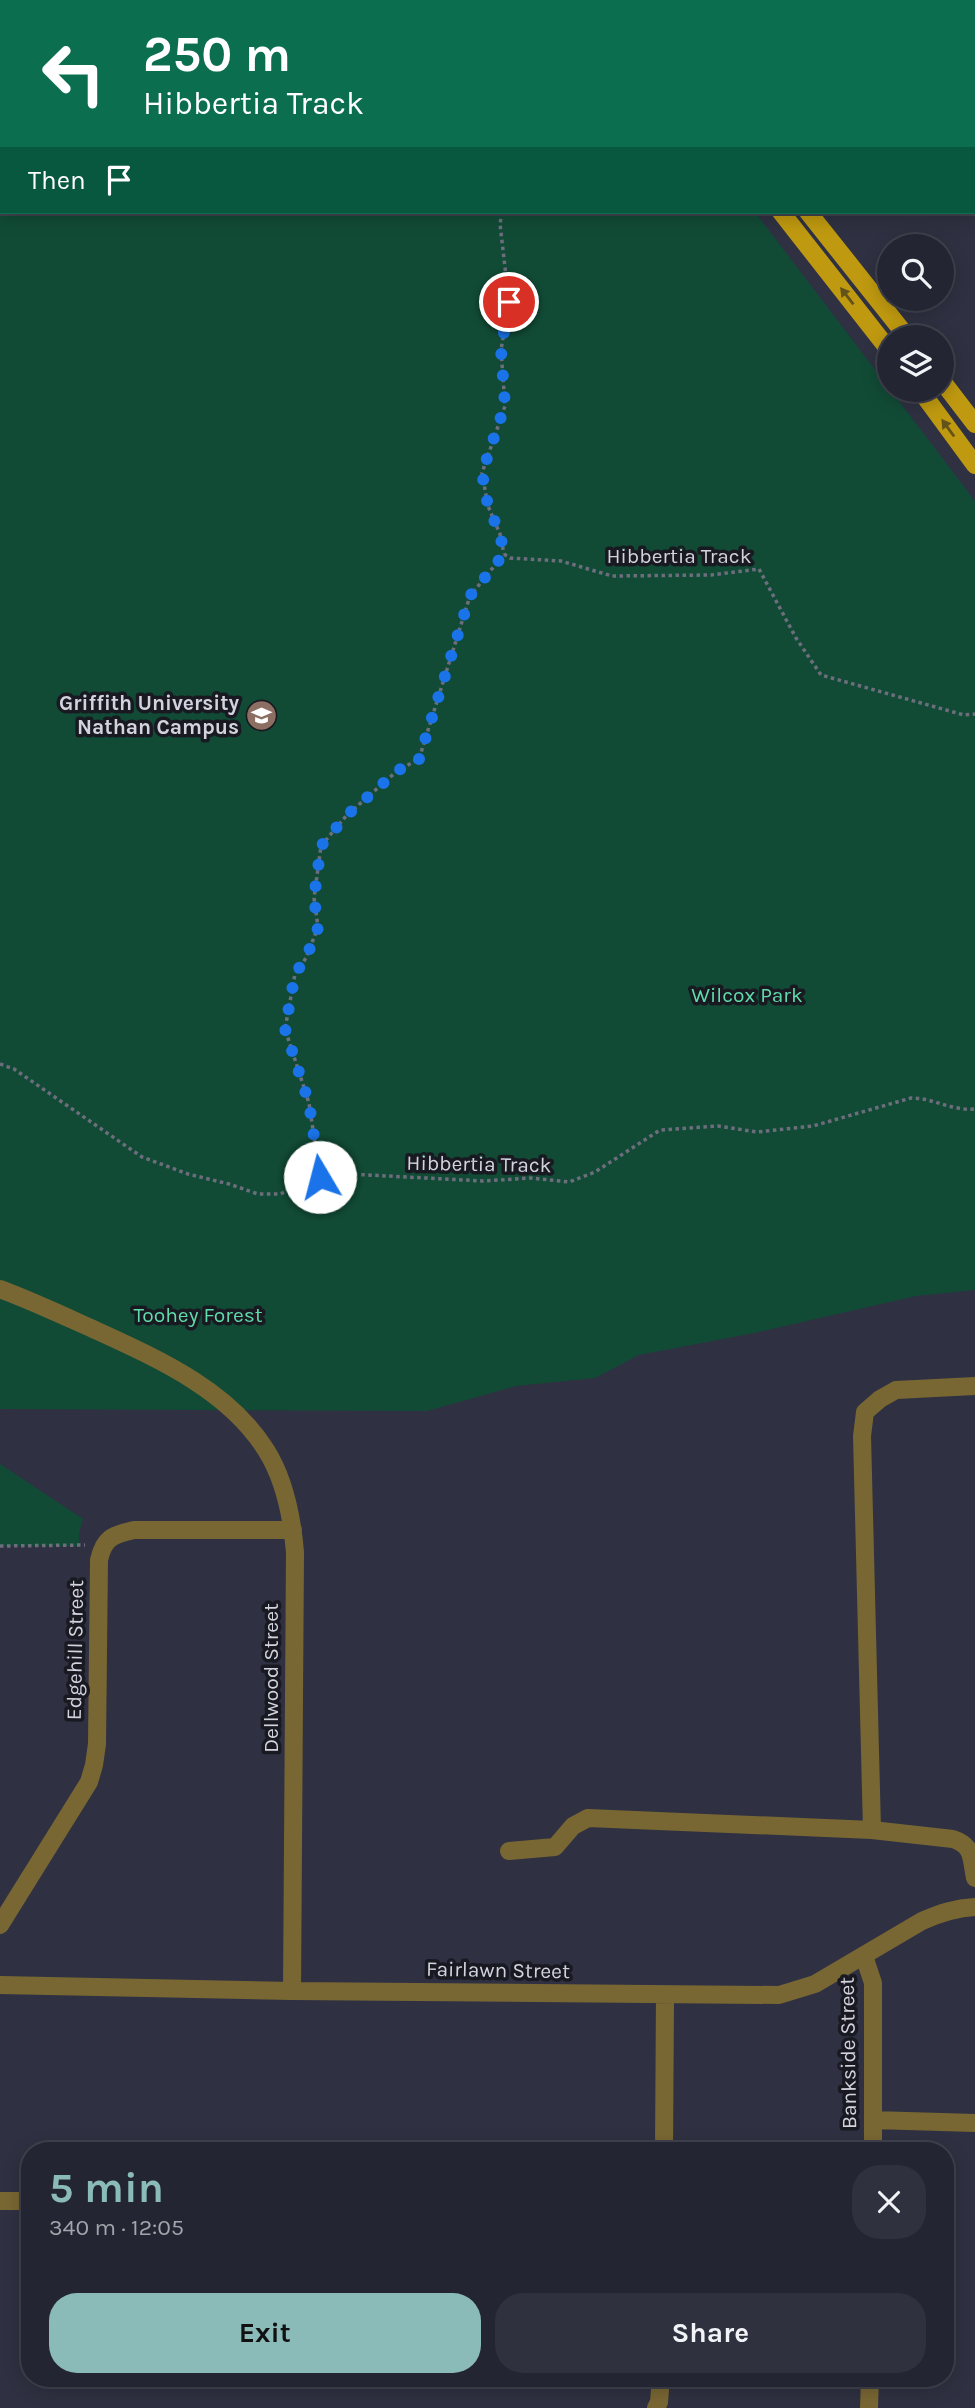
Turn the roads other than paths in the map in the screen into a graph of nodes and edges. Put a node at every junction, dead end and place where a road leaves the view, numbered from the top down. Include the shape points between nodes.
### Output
1 (782, 214) edge
2 (810, 214) edge
3 (898, 325) edge
4 (877, 335) edge
5 (954, 396) edge
6 (929, 402) edge
7 (975, 424) edge
8 (975, 465) edge
9 (0, 1289) edge
10 (975, 1386) edge
11 (293, 1530) junction
12 (872, 1830) junction
13 (509, 1851) dead end
14 (975, 1878) edge
15 (975, 1907) edge
16 (0, 1925) edge
17 (864, 1956) junction
18 (0, 1985) edge
19 (292, 1991) junction
20 (665, 1995) junction
21 (873, 2120) junction
22 (975, 2123) edge
23 (664, 2142) edge
24 (873, 2142) edge
25 (0, 2200) edge
26 (21, 2201) edge
27 (660, 2387) edge
28 (870, 2387) edge
29 (656, 2408) edge
30 (869, 2408) edge

4 -> 1 main road
2 - 3 main road
5 - 7 main road
8 -> 6 main road
9 - 11 street, Dellwood Street via 128,1345 182,1372 212,1394 251,1429 267,1451 288,1502
10 - 12 street via 896,1390 866,1412 862,1436
11 - 16 street, Edgehill Street via 134,1530 116,1534 103,1545 94,1765 89,1782
11 - 19 street, Dellwood Street
12 - 13 street via 588,1818 573,1826 555,1847
12 - 14 street via 962,1842 969,1848
15 - 17 street, Fairlawn Street via 940,1912
17 - 20 street, Fairlawn Street via 815,1984 779,1995
17 - 21 street, Bankside Street via 873,1983
18 - 19 street, Fairlawn Street
19 - 20 street, Fairlawn Street
20 - 23 street
21 - 22 street
21 - 24 street, Bankside Street
25 - 26 street
27 - 29 street
28 - 30 street

